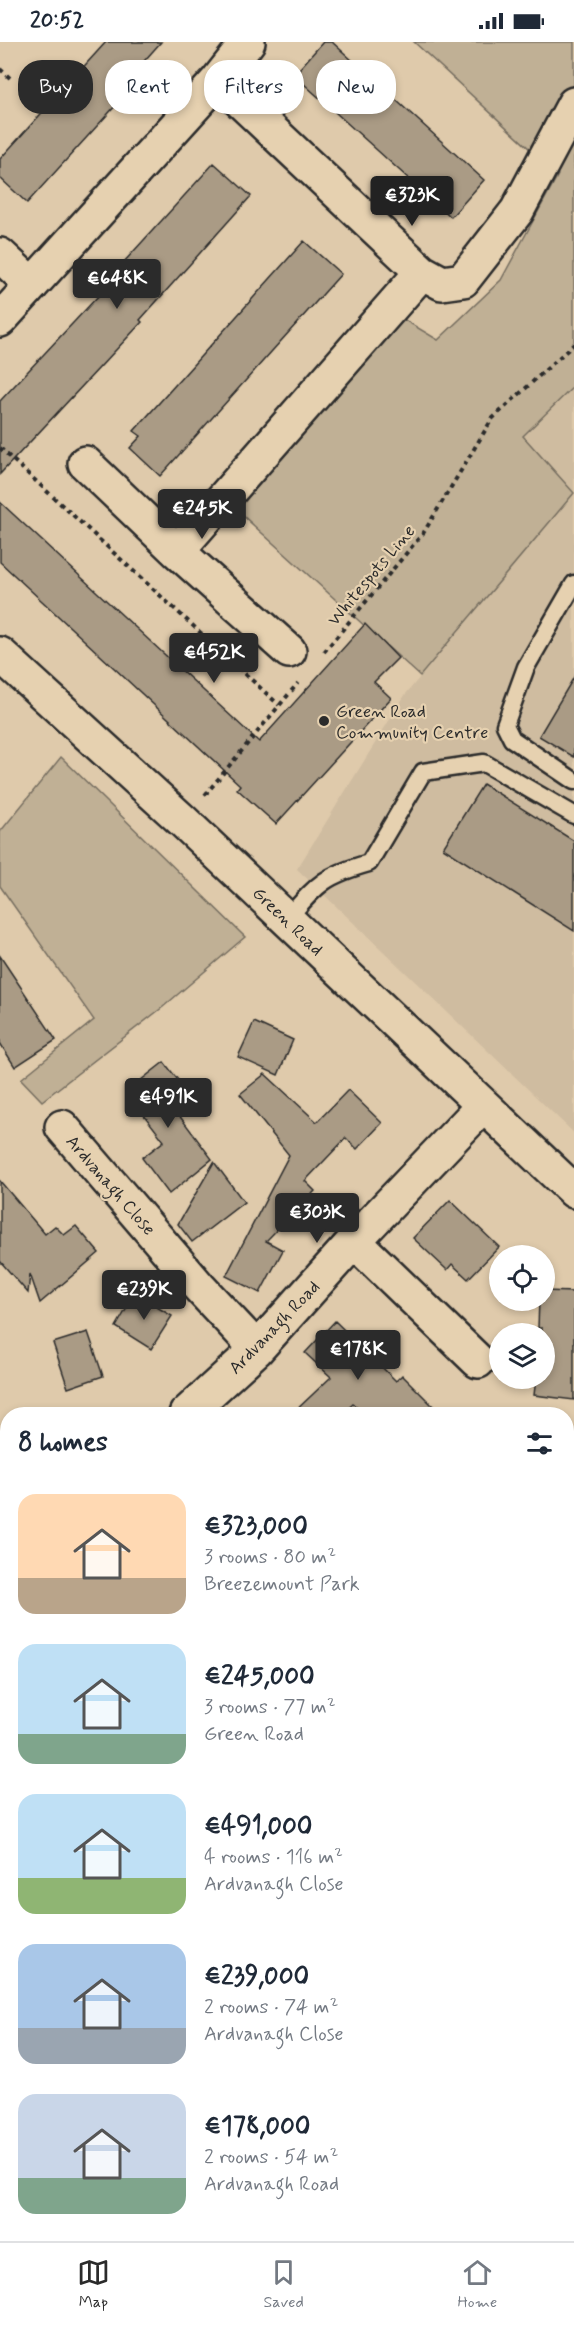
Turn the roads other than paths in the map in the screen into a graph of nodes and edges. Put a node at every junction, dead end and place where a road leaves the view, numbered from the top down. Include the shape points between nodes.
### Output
1 (248, 42) edge
2 (234, 60) edge
3 (204, 95) edge
4 (574, 104) edge
5 (254, 114) edge
6 (0, 255) edge
7 (422, 272) junction
8 (32, 285) junction
9 (0, 320) edge
10 (85, 463) dead end
11 (177, 551) junction
12 (574, 584) edge
13 (0, 654) edge
14 (304, 662) road end
15 (574, 781) edge
16 (574, 815) edge
17 (287, 919) junction
18 (482, 1107) junction
19 (62, 1127) dead end
20 (574, 1191) edge
21 (354, 1241) junction
22 (257, 1349) junction
23 (478, 1361) dead end
24 (194, 1407) edge

1 - 2 street
3 - 8 street
4 - 7 street via 517,211 463,280 442,283
5 - 7 street
6 - 8 street
7 - 11 street
8 - 9 street
10 - 11 street
11 - 14 street
12 - 15 lane via 526,667 505,725 512,739
13 - 17 street, Green Road
16 - 17 lane via 484,763 423,772 369,863 337,872 318,885
17 - 18 street, Green Road
18 - 20 street, Green Road
18 - 21 street, Ardvanagh Road
19 - 22 street, Ardvanagh Close
21 - 22 street, Ardvanagh Road
21 - 23 street
22 - 24 street, Ardvanagh Road

